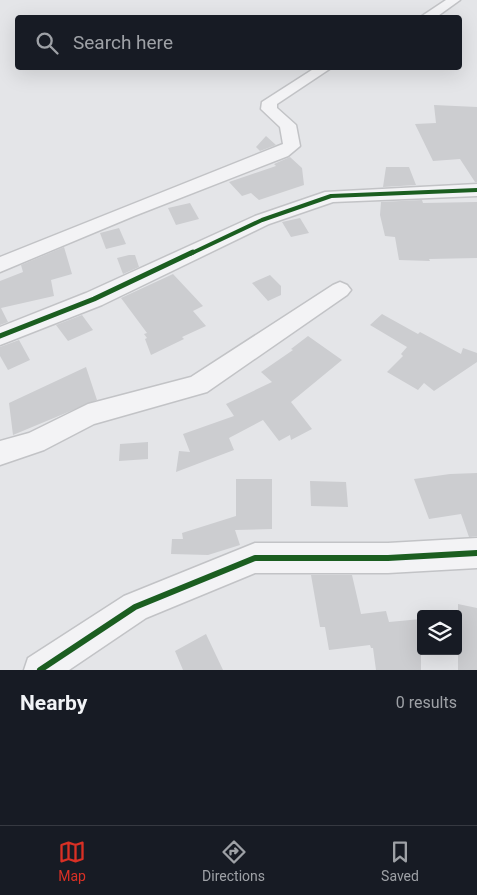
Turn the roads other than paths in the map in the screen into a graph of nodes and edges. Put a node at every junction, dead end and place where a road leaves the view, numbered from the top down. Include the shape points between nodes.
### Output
1 (454, 0) edge
2 (430, 15) edge
3 (321, 70) edge
4 (477, 190) edge
5 (0, 265) edge
6 (340, 290) dead end
7 (0, 336) edge
8 (0, 453) edge
9 (477, 554) edge
10 (40, 670) edge

1 - 2 street
3 - 5 street via 270,102 269,109 288,126 292,146
4 - 7 street via 331,196 262,220 94,299
6 - 8 street via 198,385 88,415 35,442
9 - 10 street via 255,558 136,607

